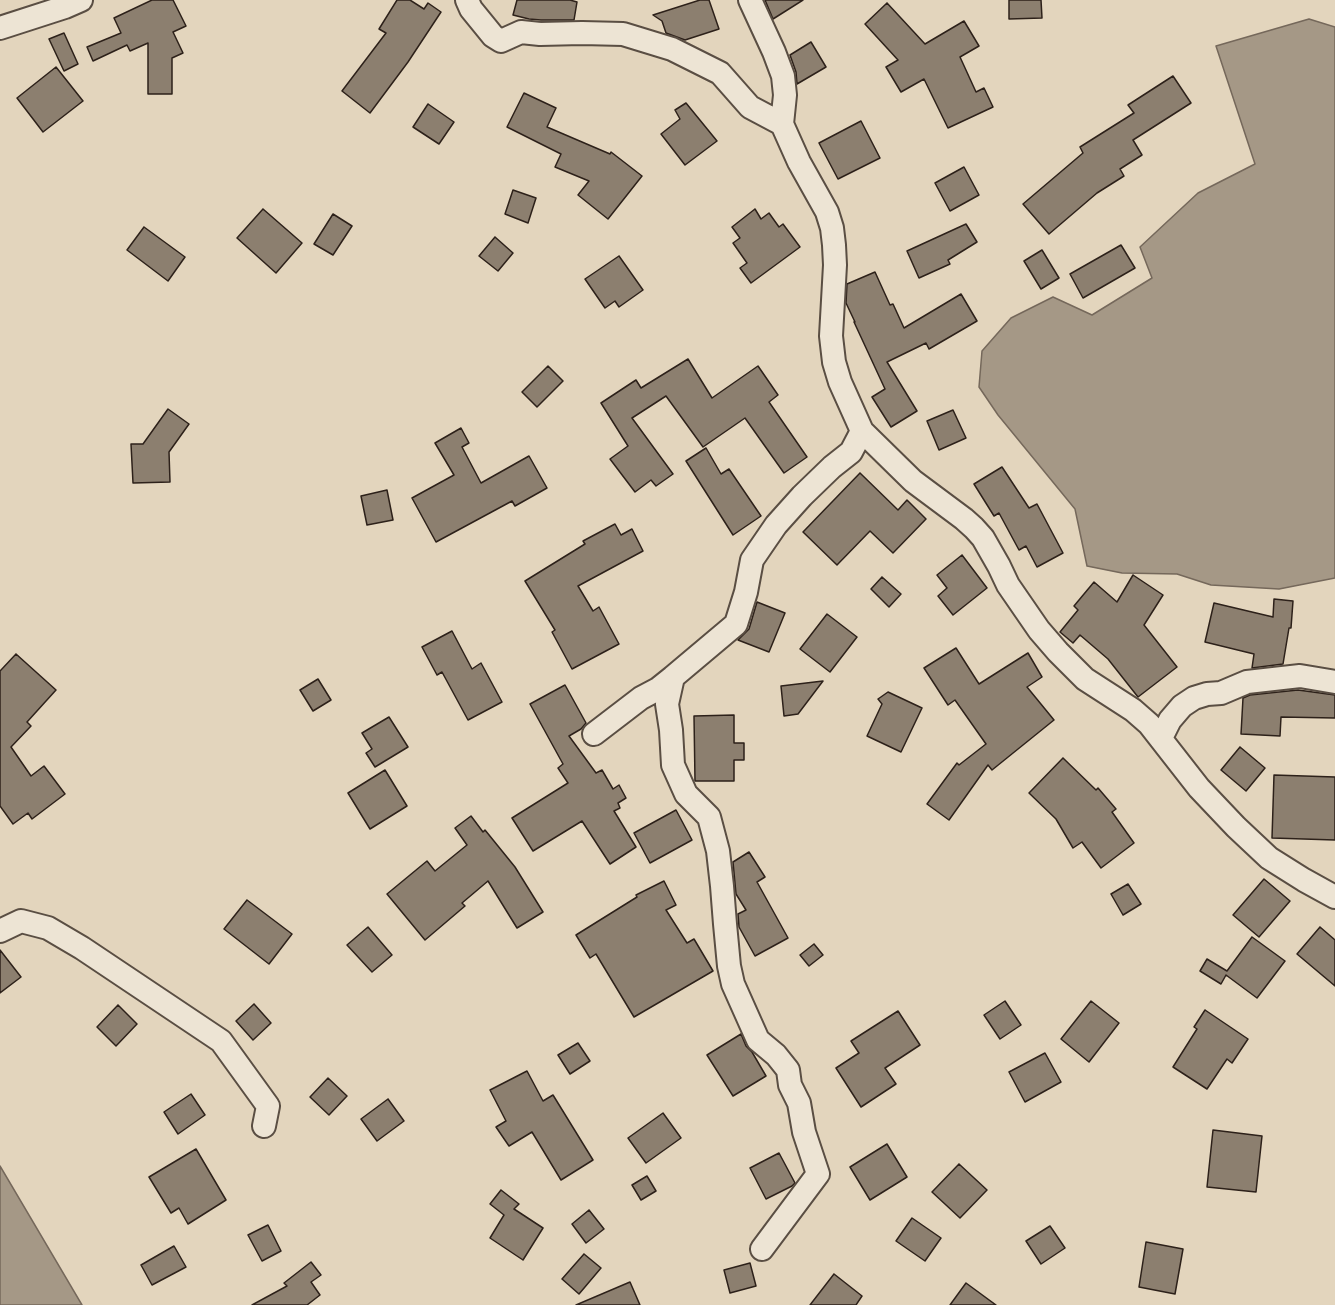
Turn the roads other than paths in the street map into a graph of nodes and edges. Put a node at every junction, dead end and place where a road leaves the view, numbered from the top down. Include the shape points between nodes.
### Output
1 (81, 0) edge
2 (467, 0) edge
3 (750, 0) edge
4 (0, 28) edge
5 (782, 124) junction
6 (862, 431) junction
7 (674, 677) junction
8 (1335, 682) edge
9 (1160, 727) junction
10 (594, 734) dead end
11 (1335, 897) edge
12 (0, 931) edge
13 (264, 1126) dead end
14 (762, 1249) dead end

1 - 4 street
2 - 5 street via 501,41 521,32 623,34 672,49 720,73 750,107
3 - 5 street via 783,76
5 - 6 street via 832,228 834,362
6 - 7 street via 852,452 802,496 752,560 736,624
6 - 9 street via 914,481 983,538 1039,630 1085,679
7 - 10 street
7 - 14 street via 667,704 673,765 686,794 709,817 734,984 758,1040 788,1070 818,1174
8 - 9 street via 1300,676 1247,682 1221,693 1194,698
9 - 11 street via 1199,788 1236,827 1269,858
12 - 13 street via 21,921 48,928 221,1041 268,1106

